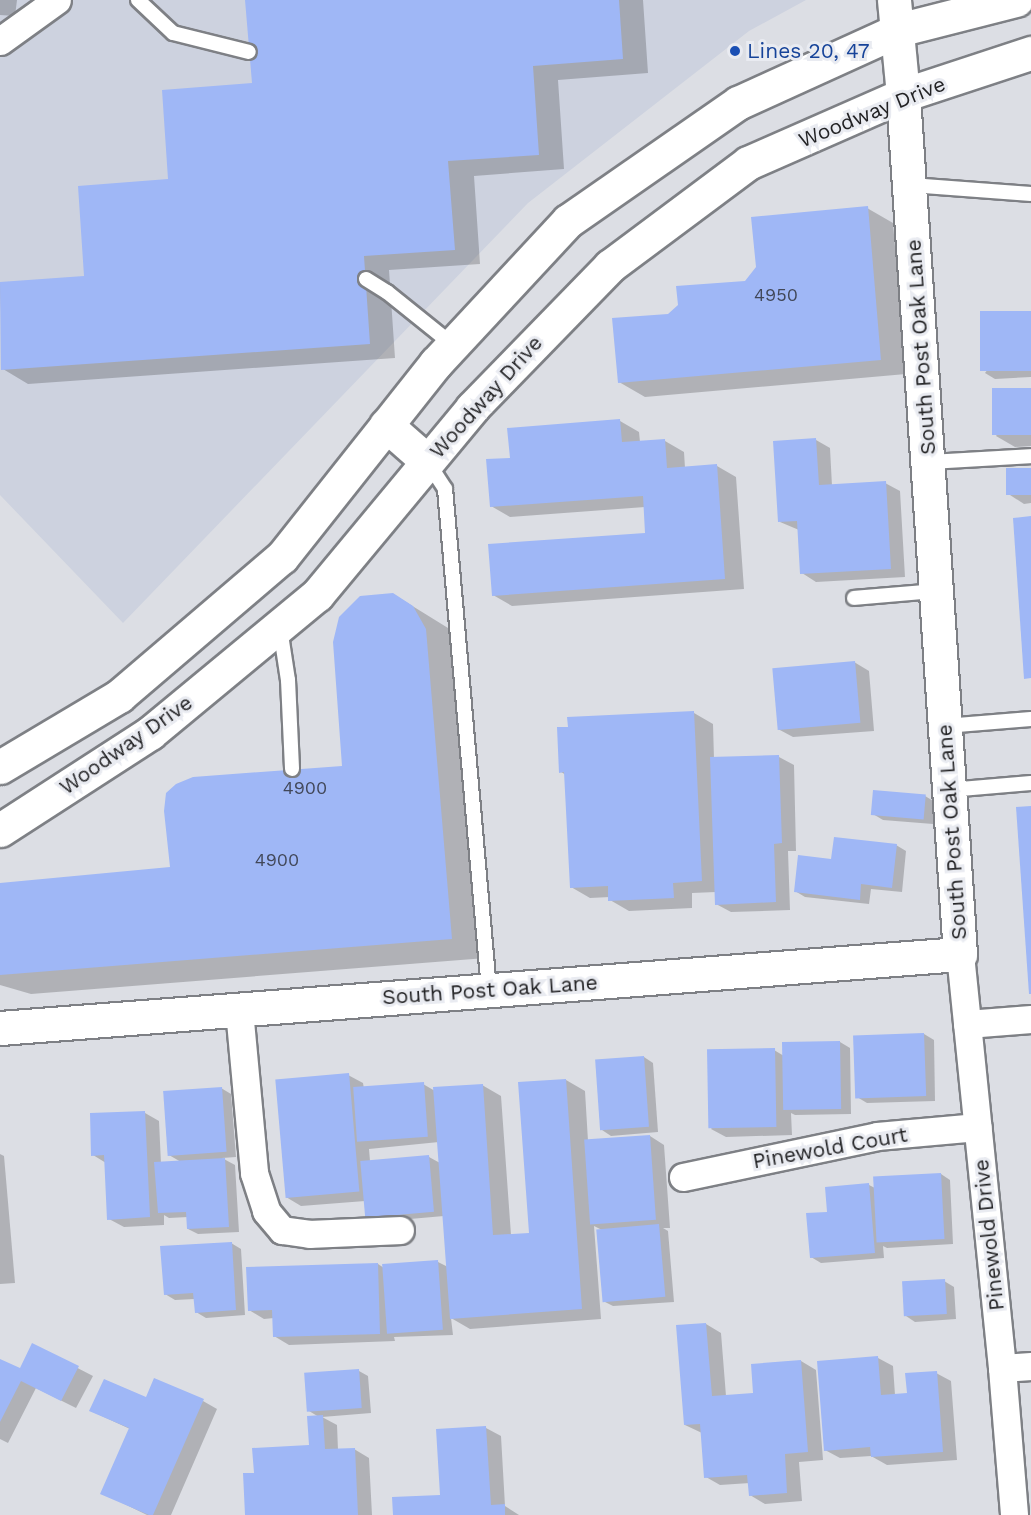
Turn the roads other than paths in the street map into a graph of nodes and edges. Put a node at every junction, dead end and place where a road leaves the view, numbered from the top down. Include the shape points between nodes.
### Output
1 (57, 0) edge
2 (138, 0) edge
3 (1016, 0) edge
4 (896, 15) edge
5 (0, 41) edge
6 (249, 52) dead end
7 (1031, 53) edge
8 (903, 95) junction
9 (911, 185) junction
10 (1031, 194) edge
11 (366, 279) dead end
12 (453, 345) junction
13 (386, 425) junction
14 (1031, 456) edge
15 (428, 461) junction
16 (928, 462) junction
17 (936, 591) junction
18 (854, 598) dead end
19 (280, 626) junction
20 (119, 696) junction
21 (1031, 719) edge
22 (945, 726) junction
23 (150, 733) junction
24 (0, 767) edge
25 (292, 770) dead end
26 (1031, 783) edge
27 (949, 790) junction
28 (0, 830) edge
29 (960, 954) junction
30 (489, 990) junction
31 (239, 1010) junction
32 (1031, 1019) edge
33 (967, 1024) junction
34 (0, 1028) edge
35 (978, 1127) junction
36 (683, 1177) dead end
37 (400, 1230) dead end
38 (1031, 1366) edge
39 (1002, 1368) junction
40 (1014, 1515) edge

1 - 5 street
2 - 6 lane via 174,33
3 - 4 main road
4 - 8 main road, South Post Oak Lane
4 - 12 main road via 738,102 568,220
7 - 8 main road, Woodway Drive
8 - 9 main road, South Post Oak Lane
8 - 15 main road, Woodway Drive via 748,163 610,267 472,408
9 - 10 lane
9 - 16 main road, South Post Oak Lane
11 - 12 lane
12 - 13 main road
13 - 15 main road
13 - 20 main road via 282,556
14 - 16 lane
15 - 19 main road, Woodway Drive via 317,595
15 - 30 lane via 445,489
16 - 17 main road, South Post Oak Lane
17 - 18 lane
17 - 22 main road, South Post Oak Lane
19 - 23 main road, Woodway Drive
19 - 25 lane via 288,680
20 - 23 main road
20 - 24 main road
21 - 22 lane
22 - 27 main road, South Post Oak Lane
23 - 28 main road, Woodway Drive
26 - 27 lane
27 - 29 main road, South Post Oak Lane
29 - 30 main road, South Post Oak Lane
29 - 33 street, Pinewold Drive
30 - 31 main road, South Post Oak Lane
31 - 34 main road, South Post Oak Lane
31 - 37 street via 254,1173 266,1211 282,1230 310,1234
32 - 33 street
33 - 35 street, Pinewold Drive
35 - 36 street, Pinewold Court via 877,1136
35 - 39 street, Pinewold Drive
38 - 39 street
39 - 40 street, Pinewold Drive

